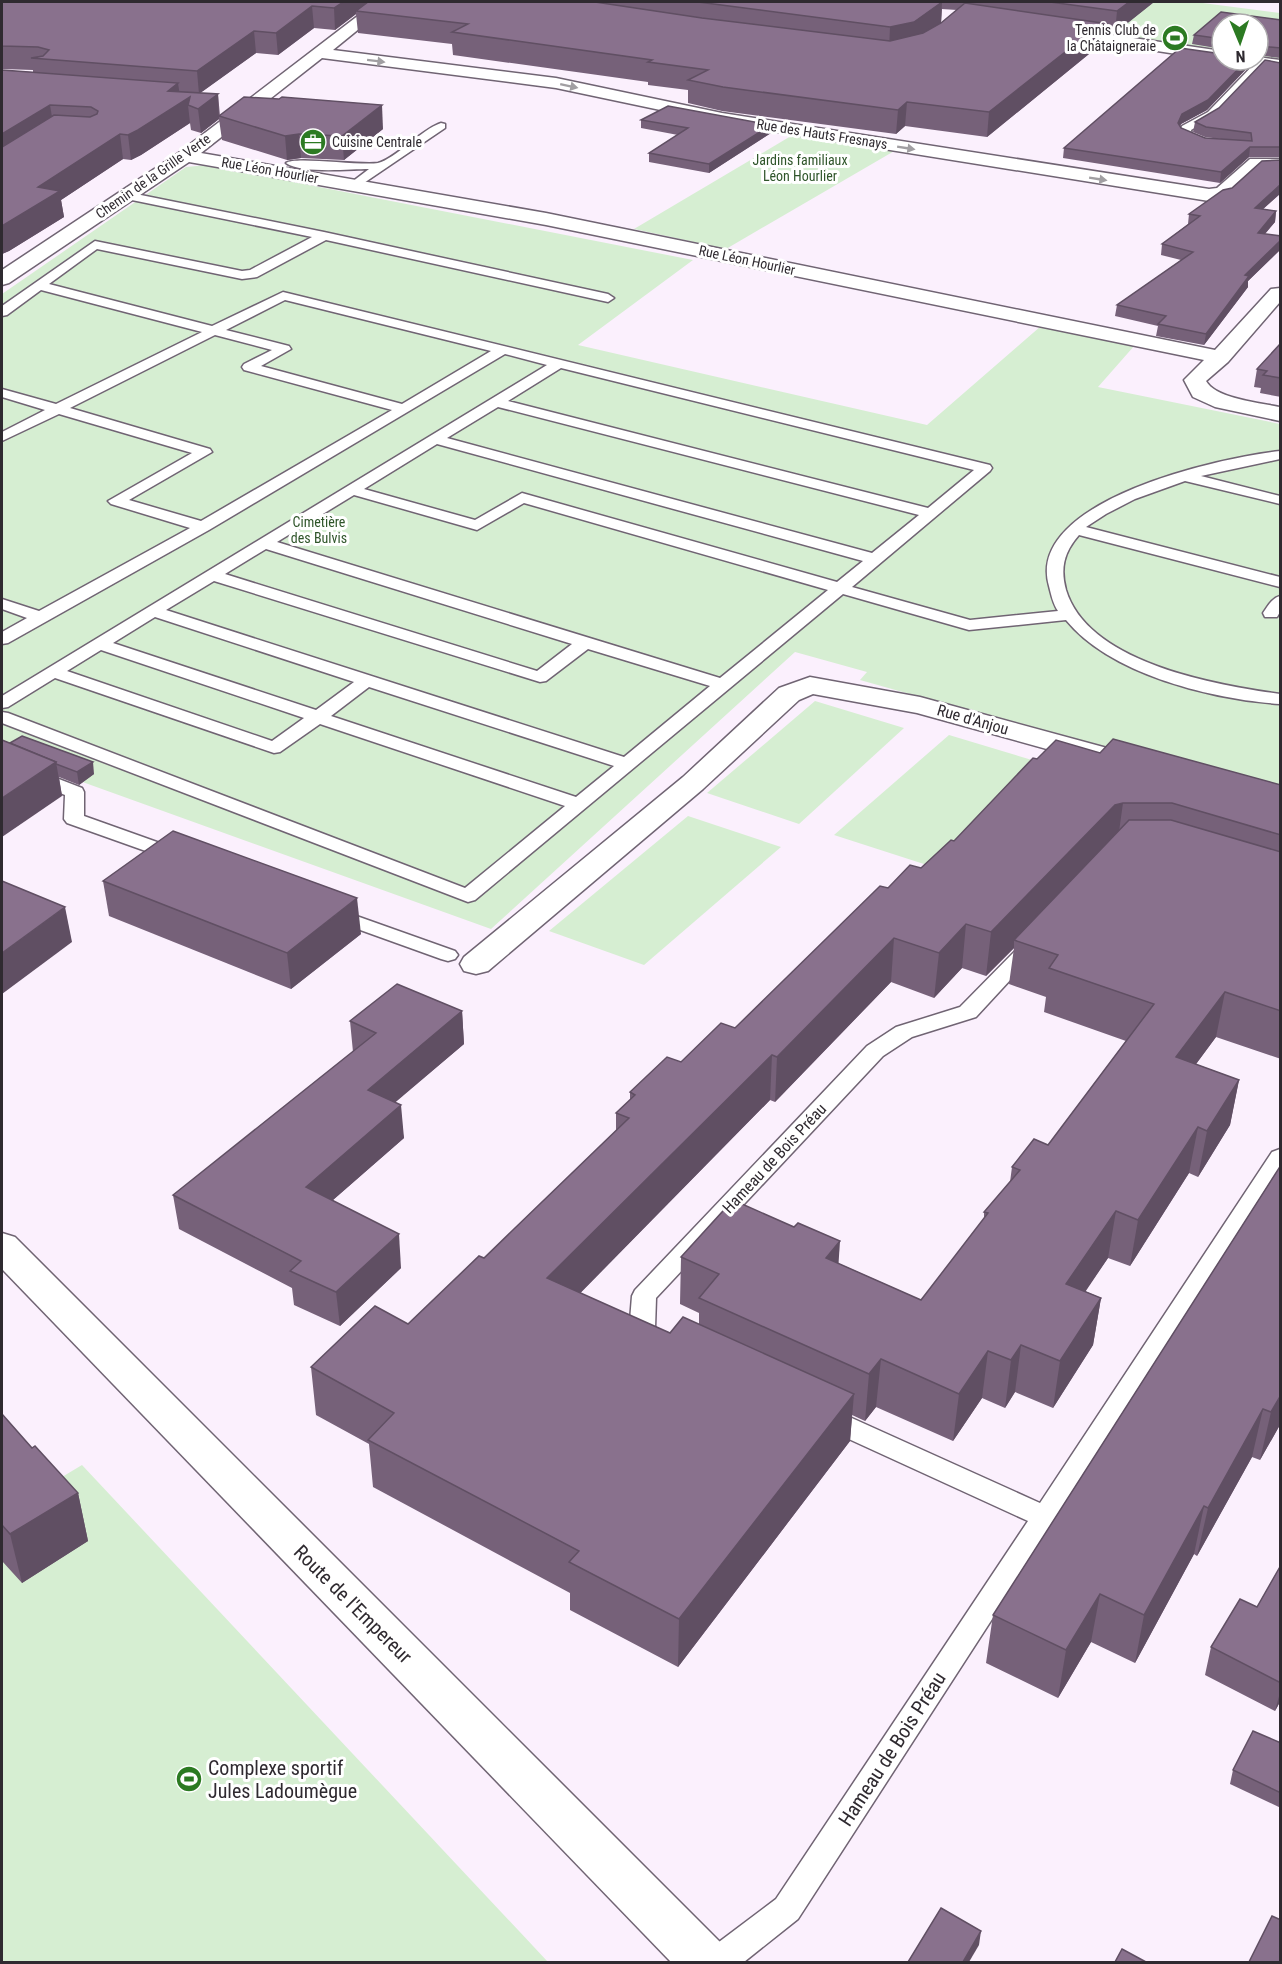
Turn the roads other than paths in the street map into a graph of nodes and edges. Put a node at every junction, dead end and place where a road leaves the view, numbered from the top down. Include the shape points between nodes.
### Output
1 (385, 2) edge
2 (1047, 30) edge
3 (318, 53) junction
4 (1210, 54) edge
5 (1247, 72) edge
6 (228, 103) dead end
7 (249, 105) junction
8 (441, 126) dead end
9 (1216, 143) edge
10 (186, 156) junction
11 (292, 163) edge
12 (1281, 164) edge
13 (381, 166) junction
14 (354, 185) junction
15 (126, 196) junction
16 (324, 236) junction
17 (2, 279) edge
18 (38, 285) junction
19 (1280, 292) edge
20 (609, 298) dead end
21 (2, 312) edge
22 (213, 330) junction
23 (501, 351) junction
24 (1220, 357) junction
25 (558, 364) junction
26 (2, 393) edge
27 (496, 402) junction
28 (402, 408) junction
29 (57, 409) junction
30 (1281, 414) edge
31 (2, 437) edge
32 (435, 439) junction
33 (1281, 455) edge
34 (1183, 476) junction
35 (352, 490) junction
36 (1281, 500) edge
37 (931, 513) junction
38 (203, 527) junction
39 (1074, 529) junction
40 (264, 543) junction
41 (875, 559) junction
42 (212, 575) junction
43 (1281, 582) edge
44 (839, 588) junction
45 (2, 604) edge
46 (153, 611) junction
47 (1069, 615) junction
48 (39, 617) junction
49 (2, 639) edge
50 (585, 643) junction
51 (99, 644) junction
52 (53, 672) junction
53 (367, 680) junction
54 (724, 685) junction
55 (1281, 699) edge
56 (2, 703) edge
57 (2, 717) edge
58 (318, 717) junction
59 (1125, 762) edge
60 (2, 763) edge
61 (627, 764) junction
62 (579, 804) junction
63 (195, 863) edge
64 (316, 907) edge
65 (1047, 929) edge
66 (462, 960) joint
67 (1281, 1157) edge
68 (2, 1246) edge
69 (674, 1348) edge
70 (801, 1405) edge
71 (1045, 1517) junction
72 (705, 1962) edge
73 (719, 1962) edge

1 - 3 street, Chemin de la Grille Verte
2 - 4 street
3 - 7 street, Chemin de la Grille Verte
3 -> 12 street, Rue des Hauts Fresnays via 556,83 722,118 1209,195 1223,192 1256,163
5 - 9 lane via 1212,114 1186,128 1188,138
6 - 7 street
7 - 10 street, Chemin de la Grille Verte
8 - 13 lane
10 - 14 street, Rue Léon Hourlier
10 - 15 street, Chemin de la Grille Verte
11 - 13 lane
13 - 14 lane
14 - 24 street, Rue Léon Hourlier via 558,221
15 - 16 lane
15 - 17 street, Chemin de la Grille Verte
16 - 18 lane via 253,274 242,275 94,246
16 - 20 lane
18 - 21 lane
18 - 22 lane
19 - 24 street
22 - 23 lane via 282,296
22 - 28 lane via 284,349 249,367
22 - 29 lane
23 - 25 lane
23 - 28 lane
24 - 30 street via 1195,380 1201,392 1223,402
25 - 27 lane
25 - 37 lane via 985,468
26 - 29 lane
27 - 32 lane
27 - 37 lane
28 - 38 lane
29 - 31 lane
29 - 38 lane via 206,452 116,501
32 - 35 lane
32 - 41 lane
33 - 34 lane
34 - 36 lane
34 - 39 lane via 1105,509
35 - 40 lane
35 - 44 lane via 477,525 522,498
37 - 41 lane
38 - 48 lane
39 - 43 lane
39 - 47 lane via 1055,558 1059,602
40 - 42 lane
40 - 50 lane
41 - 44 lane
42 - 46 lane
42 - 50 lane via 540,677
44 - 47 lane via 969,625
44 - 54 lane
45 - 48 lane
46 - 51 lane
46 - 53 lane
47 - 55 lane via 1101,643 1157,672 1212,690
48 - 49 lane
50 - 54 lane
51 - 52 lane
51 - 58 lane
52 - 56 lane
52 - 58 lane via 274,748
53 - 58 lane
53 - 61 lane
54 - 61 lane
57 - 62 lane via 468,896
58 - 62 lane
59 - 66 street, Rue d'Anjou via 920,705 810,685 789,694 693,783
60 - 63 lane via 75,792 74,819
61 - 62 lane
64 - 66 lane
65 - 69 lane, Hameau de Bois Préau via 968,1012 904,1032 876,1051 644,1296 642,1333
67 - 71 lane, Hameau de Bois Préau
68 - 72 street, Route de l'Empereur
70 - 71 lane
71 - 73 lane, Hameau de Bois Préau via 787,1909

